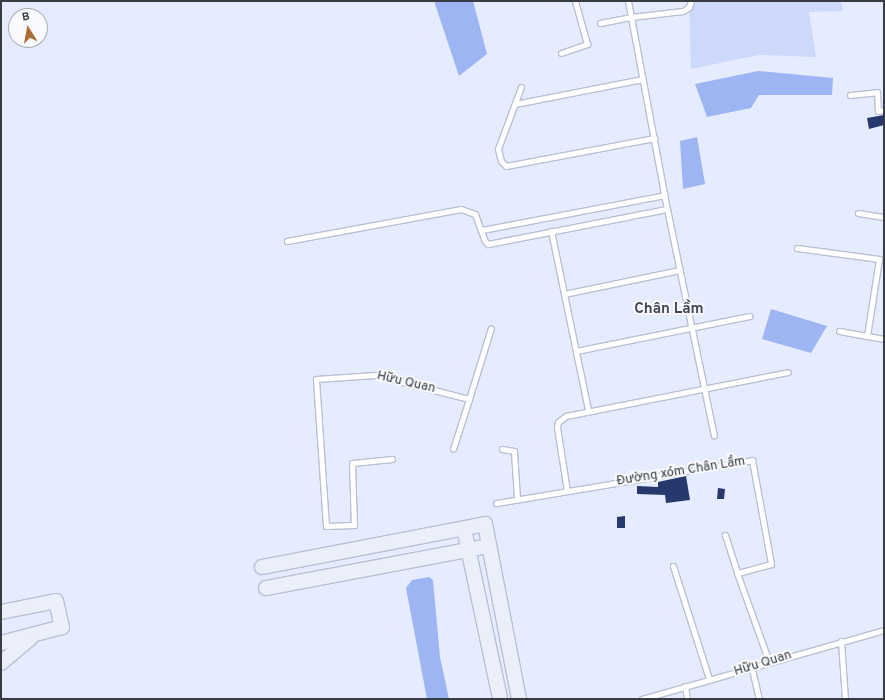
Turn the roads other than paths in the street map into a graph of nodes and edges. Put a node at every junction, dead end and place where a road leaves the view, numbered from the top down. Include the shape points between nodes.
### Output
1 (575, 1) edge
2 (628, 1) edge
3 (690, 1) edge
4 (631, 17) junction
5 (600, 23) dead end
6 (561, 53) dead end
7 (643, 79) junction
8 (521, 87) dead end
9 (850, 95) dead end
10 (515, 104) junction
11 (884, 110) edge
12 (654, 138) junction
13 (665, 195) junction
14 (667, 209) junction
15 (858, 212) dead end
16 (884, 217) edge
17 (482, 230) junction
18 (551, 231) junction
19 (287, 241) dead end
20 (797, 248) dead end
21 (680, 270) junction
22 (564, 294) junction
23 (749, 316) dead end
24 (491, 328) dead end
25 (692, 328) junction
26 (839, 331) dead end
27 (867, 336) junction
28 (884, 340) edge
29 (576, 351) junction
30 (788, 372) dead end
31 (704, 388) junction
32 (469, 399) junction
33 (588, 410) junction
34 (714, 435) dead end
35 (452, 449) dead end
36 (502, 449) dead end
37 (392, 459) dead end
38 (567, 491) junction
39 (517, 499) junction
40 (496, 503) dead end
41 (464, 529) junction
42 (725, 535) dead end
43 (489, 546) junction
44 (468, 549) junction
45 (672, 566) dead end
46 (262, 567) dead end
47 (737, 573) junction
48 (266, 588) dead end
49 (1, 605) edge
50 (17, 609) junction
51 (1, 612) edge
52 (884, 630) edge
53 (40, 632) junction
54 (842, 641) junction
55 (1, 643) edge
56 (769, 662) junction
57 (1, 663) edge
58 (752, 669) junction
59 (709, 679) junction
60 (685, 686) junction
61 (500, 699) edge
62 (519, 699) edge
63 (642, 699) edge
64 (687, 699) edge
65 (759, 699) edge
66 (845, 699) edge

1 - 6 lane via 587,44
2 - 4 lane
3 - 4 lane via 689,7 683,11
4 - 5 lane
4 - 7 lane
7 - 10 lane
7 - 12 lane
8 - 10 lane
9 - 11 lane via 877,92 878,111
10 - 12 lane via 498,149 501,161 506,166
12 - 13 lane
13 - 14 lane
13 - 17 lane
14 - 18 lane
14 - 21 lane
15 - 16 lane
17 - 18 lane via 484,241 488,244
17 - 19 lane via 475,214 461,209
18 - 22 lane
20 - 27 lane via 879,259
21 - 22 lane
21 - 25 lane
22 - 29 lane
23 - 25 lane
24 - 32 lane
25 - 29 lane
25 - 31 lane
26 - 27 lane
27 - 28 lane
29 - 33 lane
30 - 31 lane
31 - 33 lane
31 - 34 lane
32 - 35 lane
32 - 37 lane, Hữu Quan via 375,375 316,378 326,526 354,525 352,463
33 - 38 lane via 561,418 557,427
36 - 39 lane via 514,451
38 - 39 lane, Đường xóm Chân Lầm
38 - 47 lane, Đường xóm Chân Lầm via 752,460 771,564
39 - 40 lane, Đường xóm Chân Lầm
41 - 43 street via 485,524
41 - 44 street
41 - 46 street
42 - 47 lane
43 - 44 street
43 - 62 street
44 - 48 street
44 - 61 street
45 - 59 lane
47 - 56 lane
49 - 50 street
50 - 51 street
50 - 53 street via 56,601 62,627
52 - 54 lane, Hữu Quan
53 - 55 street
53 - 57 street via 17,647
54 - 56 lane, Hữu Quan
54 - 66 lane
56 - 58 lane, Hữu Quan
58 - 59 lane, Hữu Quan
58 - 65 lane
59 - 60 lane, Hữu Quan
60 - 63 lane, Hữu Quan
60 - 64 lane

